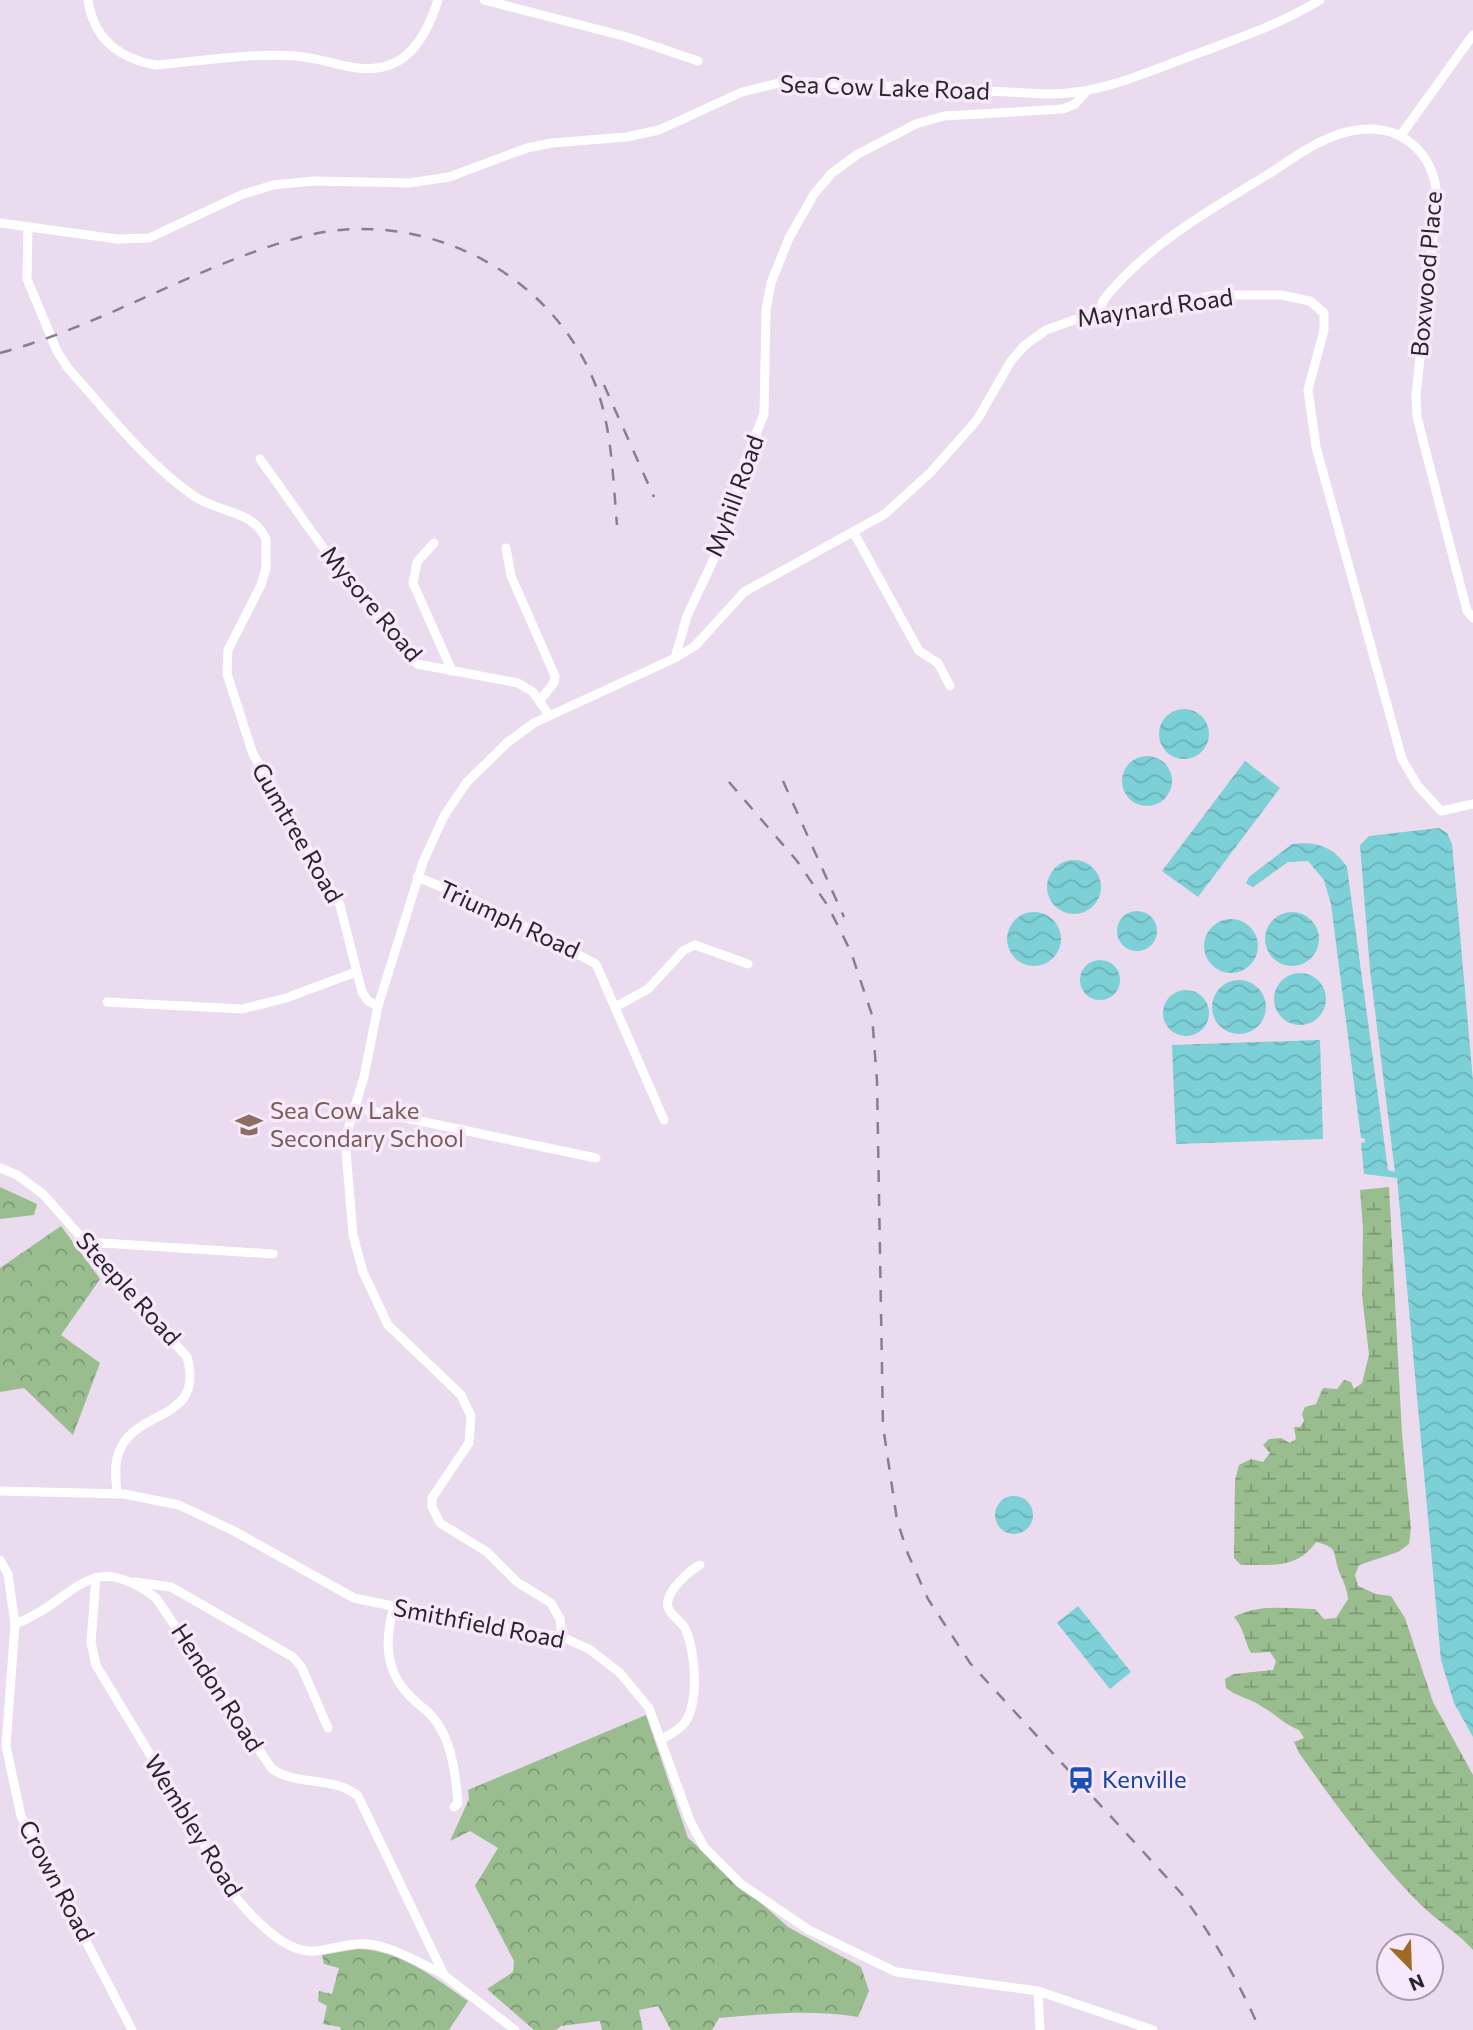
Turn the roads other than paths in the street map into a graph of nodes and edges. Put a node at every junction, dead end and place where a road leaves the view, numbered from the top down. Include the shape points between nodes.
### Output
1 (88, 0) edge
2 (438, 0) edge
3 (484, 0) edge
4 (1320, 0) edge
5 (1473, 35) edge
6 (698, 61) dead end
7 (1085, 93) junction
8 (1401, 135) junction
9 (0, 223) edge
10 (28, 228) junction
11 (1100, 315) junction
12 (260, 459) dead end
13 (854, 533) junction
14 (433, 543) dead end
15 (506, 548) dead end
16 (1473, 618) edge
17 (675, 658) junction
18 (452, 671) junction
19 (950, 686) dead end
20 (540, 700) junction
21 (549, 715) junction
22 (1473, 804) edge
23 (417, 877) junction
24 (748, 964) dead end
25 (356, 972) junction
26 (107, 1002) dead end
27 (378, 1006) junction
28 (617, 1006) junction
29 (353, 1107) junction
30 (664, 1119) dead end
31 (596, 1158) dead end
32 (0, 1168) edge
33 (88, 1245) junction
34 (273, 1254) dead end
35 (0, 1491) edge
36 (117, 1493) junction
37 (0, 1560) edge
38 (700, 1565) dead end
39 (96, 1577) junction
40 (135, 1582) junction
41 (394, 1607) junction
42 (15, 1624) junction
43 (562, 1637) junction
44 (328, 1728) dead end
45 (662, 1739) junction
46 (454, 1807) dead end
47 (444, 1975) junction
48 (1038, 1991) junction
49 (132, 2030) edge
50 (515, 2030) edge
51 (1040, 2030) edge
52 (1153, 2030) edge

1 - 2 street via 100,35 123,56 138,62 156,65 295,56 379,68 413,50 425,36
3 - 6 street
4 - 7 street, Sea Cow Lake Road via 1269,27
5 - 8 street
7 - 10 street, Sea Cow Lake Road via 786,81 742,92 659,130 527,148 449,177 409,183 273,185 149,237 117,239
7 - 17 street, Myhill Road via 1063,108 944,116 916,124 858,154 814,194 771,283 766,310 764,414 741,471 729,529 687,616
8 - 11 street via 1380,129 1351,131 1300,154 1152,250 1110,292
8 - 16 street, Boxwood Place via 1426,158 1436,186 1417,417 1467,611
9 - 10 street, Sea Cow Lake Road
10 - 25 street, Gumtree Road via 27,279 68,368 179,485 206,503 249,518 266,539 266,568 228,650 227,674 253,754 340,905
11 - 13 street, Maynard Road via 1065,321 1024,346 977,420 931,472 874,522
11 - 22 street, Maynard Road via 1136,313 1216,295 1281,295 1320,308 1324,330 1308,390 1316,447 1402,759 1441,811
12 - 18 street, Mysore Road via 334,563 413,661 421,667
13 - 17 street, Maynard Road via 744,592 695,646
13 - 19 street via 919,651 938,663
14 - 18 street via 417,562 413,583
15 - 20 street via 511,576 555,676
17 - 21 street
18 - 20 street, Mysore Road via 517,683
20 - 21 street, Mysore Road
21 - 23 street via 508,742 467,782 444,816
23 - 27 street
23 - 28 street, Triumph Road via 474,900 590,959 600,969
24 - 28 street via 695,945 684,950 648,989
25 - 26 street via 242,1009
25 - 27 street, Gumtree Road via 365,997
27 - 29 street
28 - 30 street, Triumph Road
29 - 31 street
29 - 43 street via 344,1154 353,1235 363,1272 388,1325 461,1395 471,1416 469,1443 437,1489 432,1507 440,1523 478,1545 517,1582 551,1603 560,1619
32 - 33 street, Steeple Road via 43,1194
33 - 34 street
33 - 36 street, Steeple Road via 178,1344 190,1366 191,1386 182,1402 134,1432 122,1446 116,1466
35 - 36 street, Smithfield Road
36 - 41 street, Smithfield Road via 197,1512 345,1595
37 - 42 street, Crown Road via 8,1574
38 - 45 street via 686,1575 668,1601 668,1608 684,1627 694,1664 689,1716
39 - 40 street via 118,1576
39 - 42 street
39 - 47 street, Wembley Road via 91,1642 96,1665 237,1899 254,1918 300,1950 365,1943 382,1946
40 - 44 street via 172,1587 293,1657
40 - 47 street, Hendon Road via 166,1610 272,1769 291,1779 338,1784 358,1796
41 - 43 street, Smithfield Road
41 - 46 street via 386,1634 388,1660 408,1695 427,1708 443,1731 456,1774 458,1804
42 - 49 street, Crown Road via 6,1746 20,1816
43 - 45 street, Smithfield Road via 589,1649 631,1685 653,1714
45 - 48 street, Smithfield Road via 679,1794 704,1847 741,1884 809,1930 896,1972
47 - 50 street, Hendon Road
48 - 51 street
48 - 52 street, Smithfield Road

